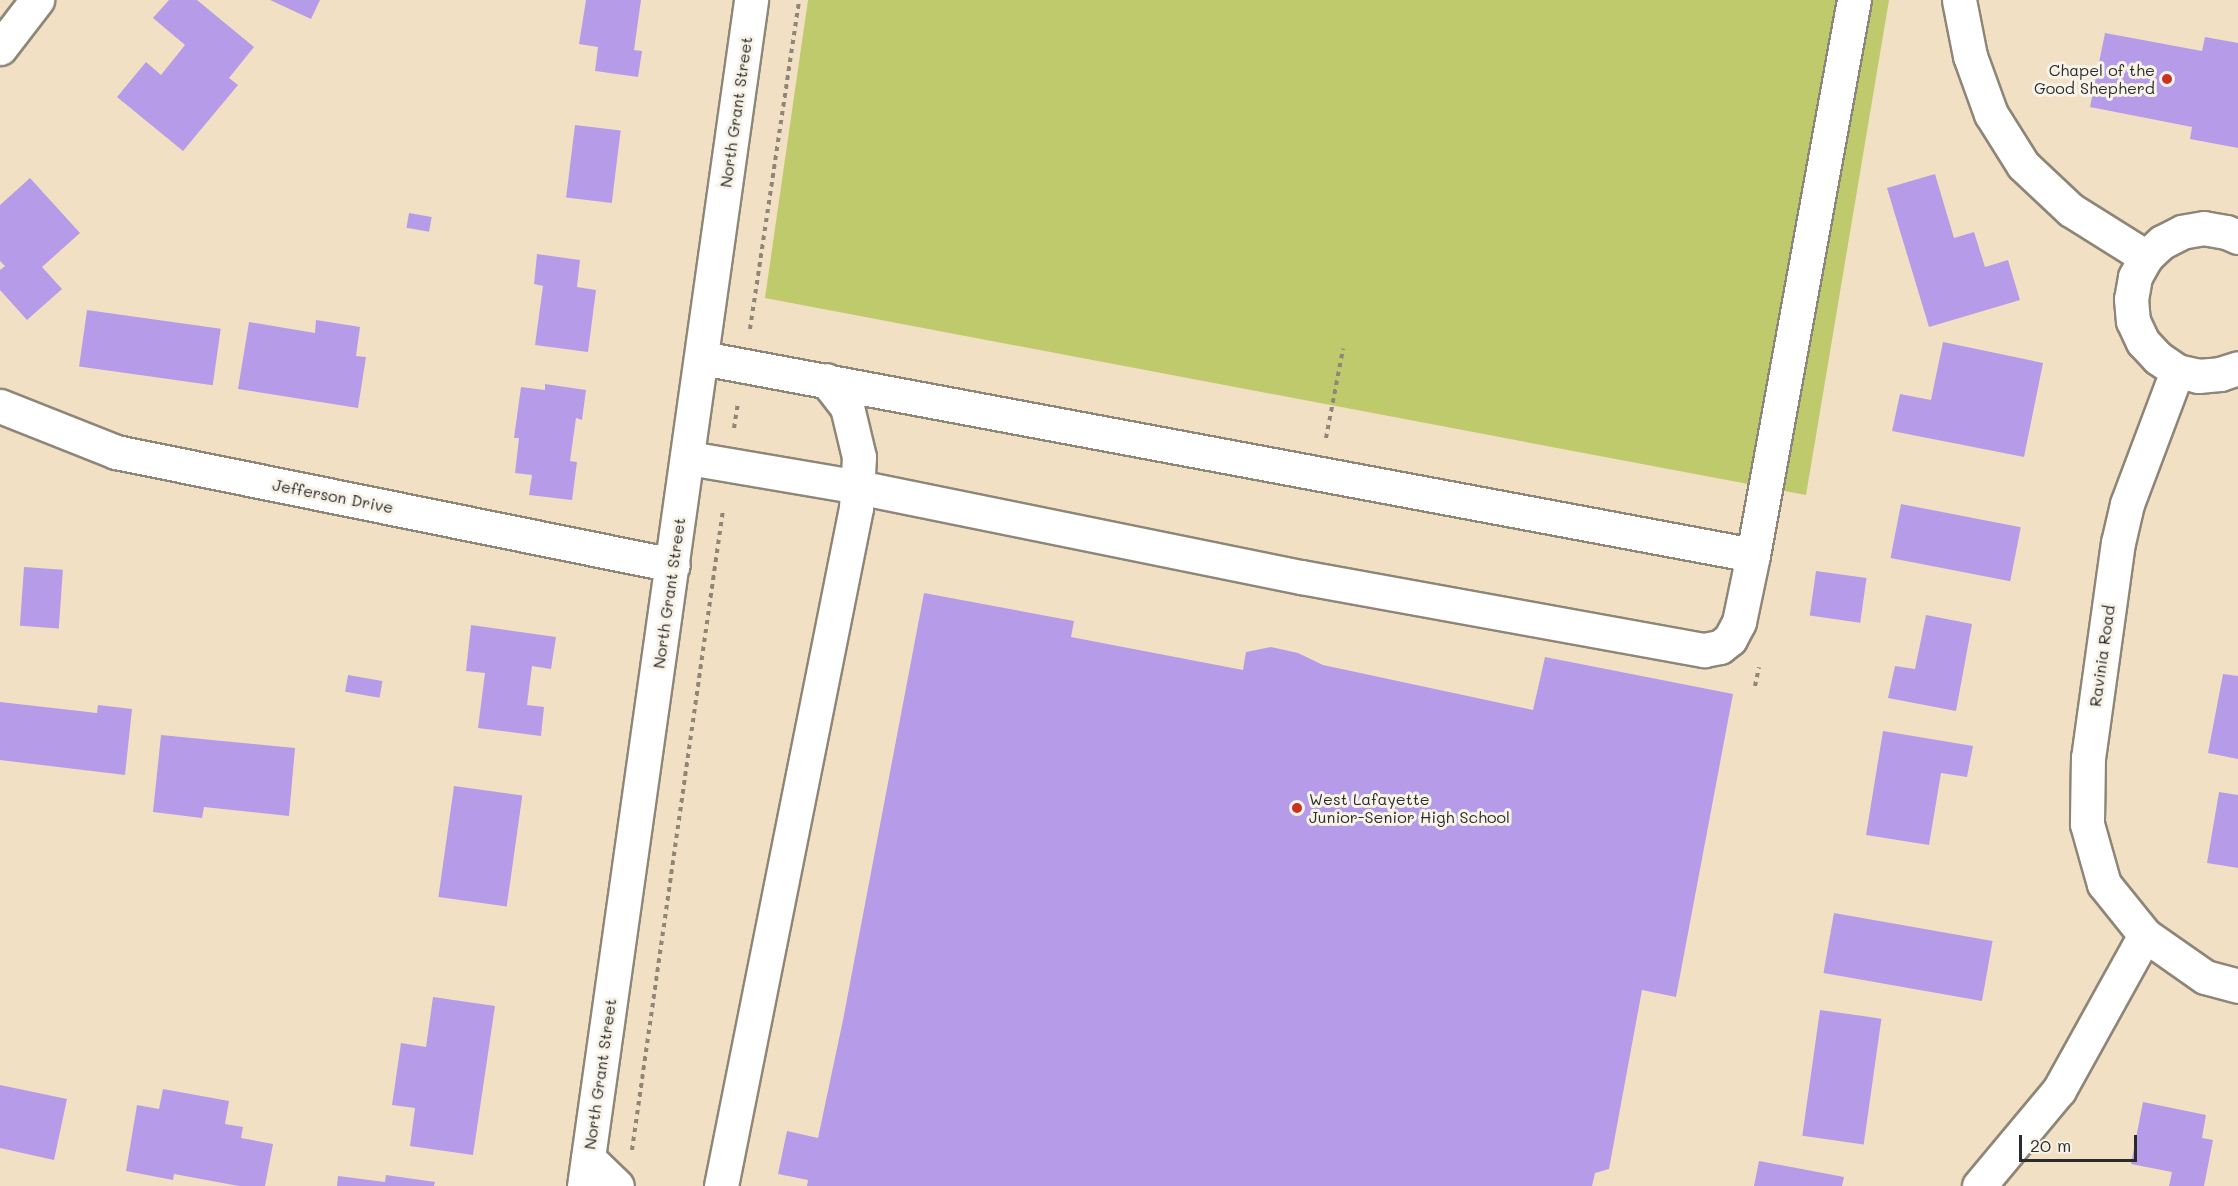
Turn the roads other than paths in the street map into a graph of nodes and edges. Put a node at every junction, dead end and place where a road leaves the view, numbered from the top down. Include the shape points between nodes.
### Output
1 (37, 0) edge
2 (751, 0) edge
3 (1854, 0) edge
4 (1959, 0) edge
5 (0, 48) edge
6 (2238, 237) edge
7 (2146, 257) junction
8 (702, 358) junction
9 (2238, 368) edge
10 (2177, 370) junction
11 (826, 380) junction
12 (0, 406) edge
13 (689, 458) junction
14 (858, 487) junction
15 (1753, 555) junction
16 (673, 565) junction
17 (2145, 935) junction
18 (2238, 986) edge
19 (586, 1172) edge
20 (624, 1172) edge
21 (720, 1185) edge
22 (1979, 1186) edge

1 - 5 street
2 - 8 street, North Grant Street
3 - 15 street
4 - 7 street via 1970,56 1991,114 2023,165 2071,210
6 - 7 street via 2204,228 2182,232 2162,242
7 - 10 street via 2135,277 2131,298 2133,321 2143,342
8 - 11 street
8 - 13 street, North Grant Street
9 - 10 street via 2198,376
10 - 17 street, Ravinia Road via 2127,504 2118,542 2088,757 2087,824 2104,884
11 - 14 street via 847,407 860,457
11 - 15 street
12 - 16 street, Jefferson Drive via 116,452
13 - 14 street
13 - 16 street, North Grant Street
14 - 15 street via 1301,577 1704,651 1720,647 1739,622
14 - 21 street
16 - 19 street, North Grant Street
17 - 18 street, Ravinia Road via 2205,977
17 - 22 street via 2059,1090
19 - 20 street

